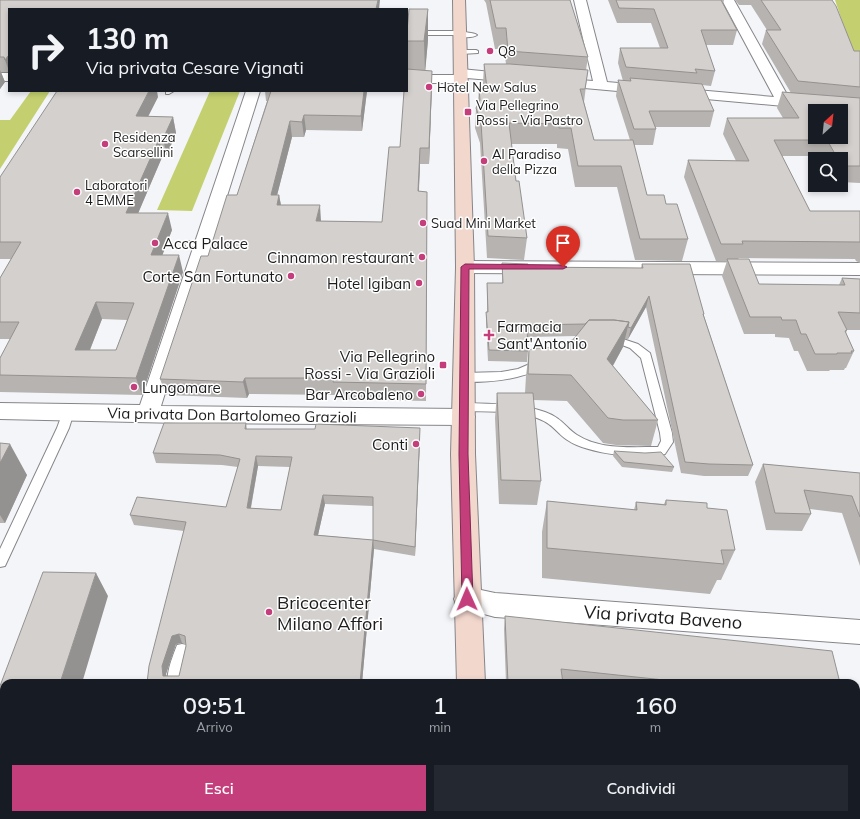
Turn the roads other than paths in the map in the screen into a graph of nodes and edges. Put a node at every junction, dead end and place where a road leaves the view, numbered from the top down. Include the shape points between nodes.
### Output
1 (459, 0) edge
2 (580, 0) edge
3 (728, 0) edge
4 (408, 33) edge
5 (460, 34) junction
6 (474, 35) dead end
7 (460, 52) junction
8 (476, 52) dead end
9 (461, 76) junction
10 (408, 79) edge
11 (529, 79) edge
12 (545, 81) edge
13 (601, 86) junction
14 (253, 92) edge
15 (784, 103) junction
16 (860, 109) edge
17 (465, 267) junction
18 (860, 269) edge
19 (464, 377) junction
20 (0, 411) edge
21 (68, 412) junction
22 (464, 412) junction
23 (148, 414) junction
24 (4, 546) edge
25 (0, 562) edge
26 (467, 599) junction
27 (860, 632) edge
28 (182, 650) dead end
29 (174, 679) edge
30 (471, 679) edge

1 - 5 main road
2 - 13 street
3 - 15 street
4 - 5 lane
5 - 6 lane
5 - 7 main road
7 - 8 lane
7 - 9 main road
9 - 10 street
9 - 11 street via 497,73
9 - 17 main road
12 - 13 street
13 - 15 street
14 - 23 street via 196,244
15 - 16 street
17 - 18 street
17 - 19 main road
19 - 22 main road
19 - 22 lane via 520,373 537,366 568,343 589,340 623,342 634,346 646,356 667,442 661,451 600,448 576,440 552,419 528,412 498,407
20 - 21 street, Via privata Don Bartolomeo Grazioli
21 - 23 street, Via privata Don Bartolomeo Grazioli
21 - 24 lane via 63,428
22 - 23 street, Via privata Don Bartolomeo Grazioli via 423,417
22 - 26 main road
24 - 25 lane
26 - 27 street, Via privata Baveno via 495,605
26 - 30 main road
28 - 29 lane

